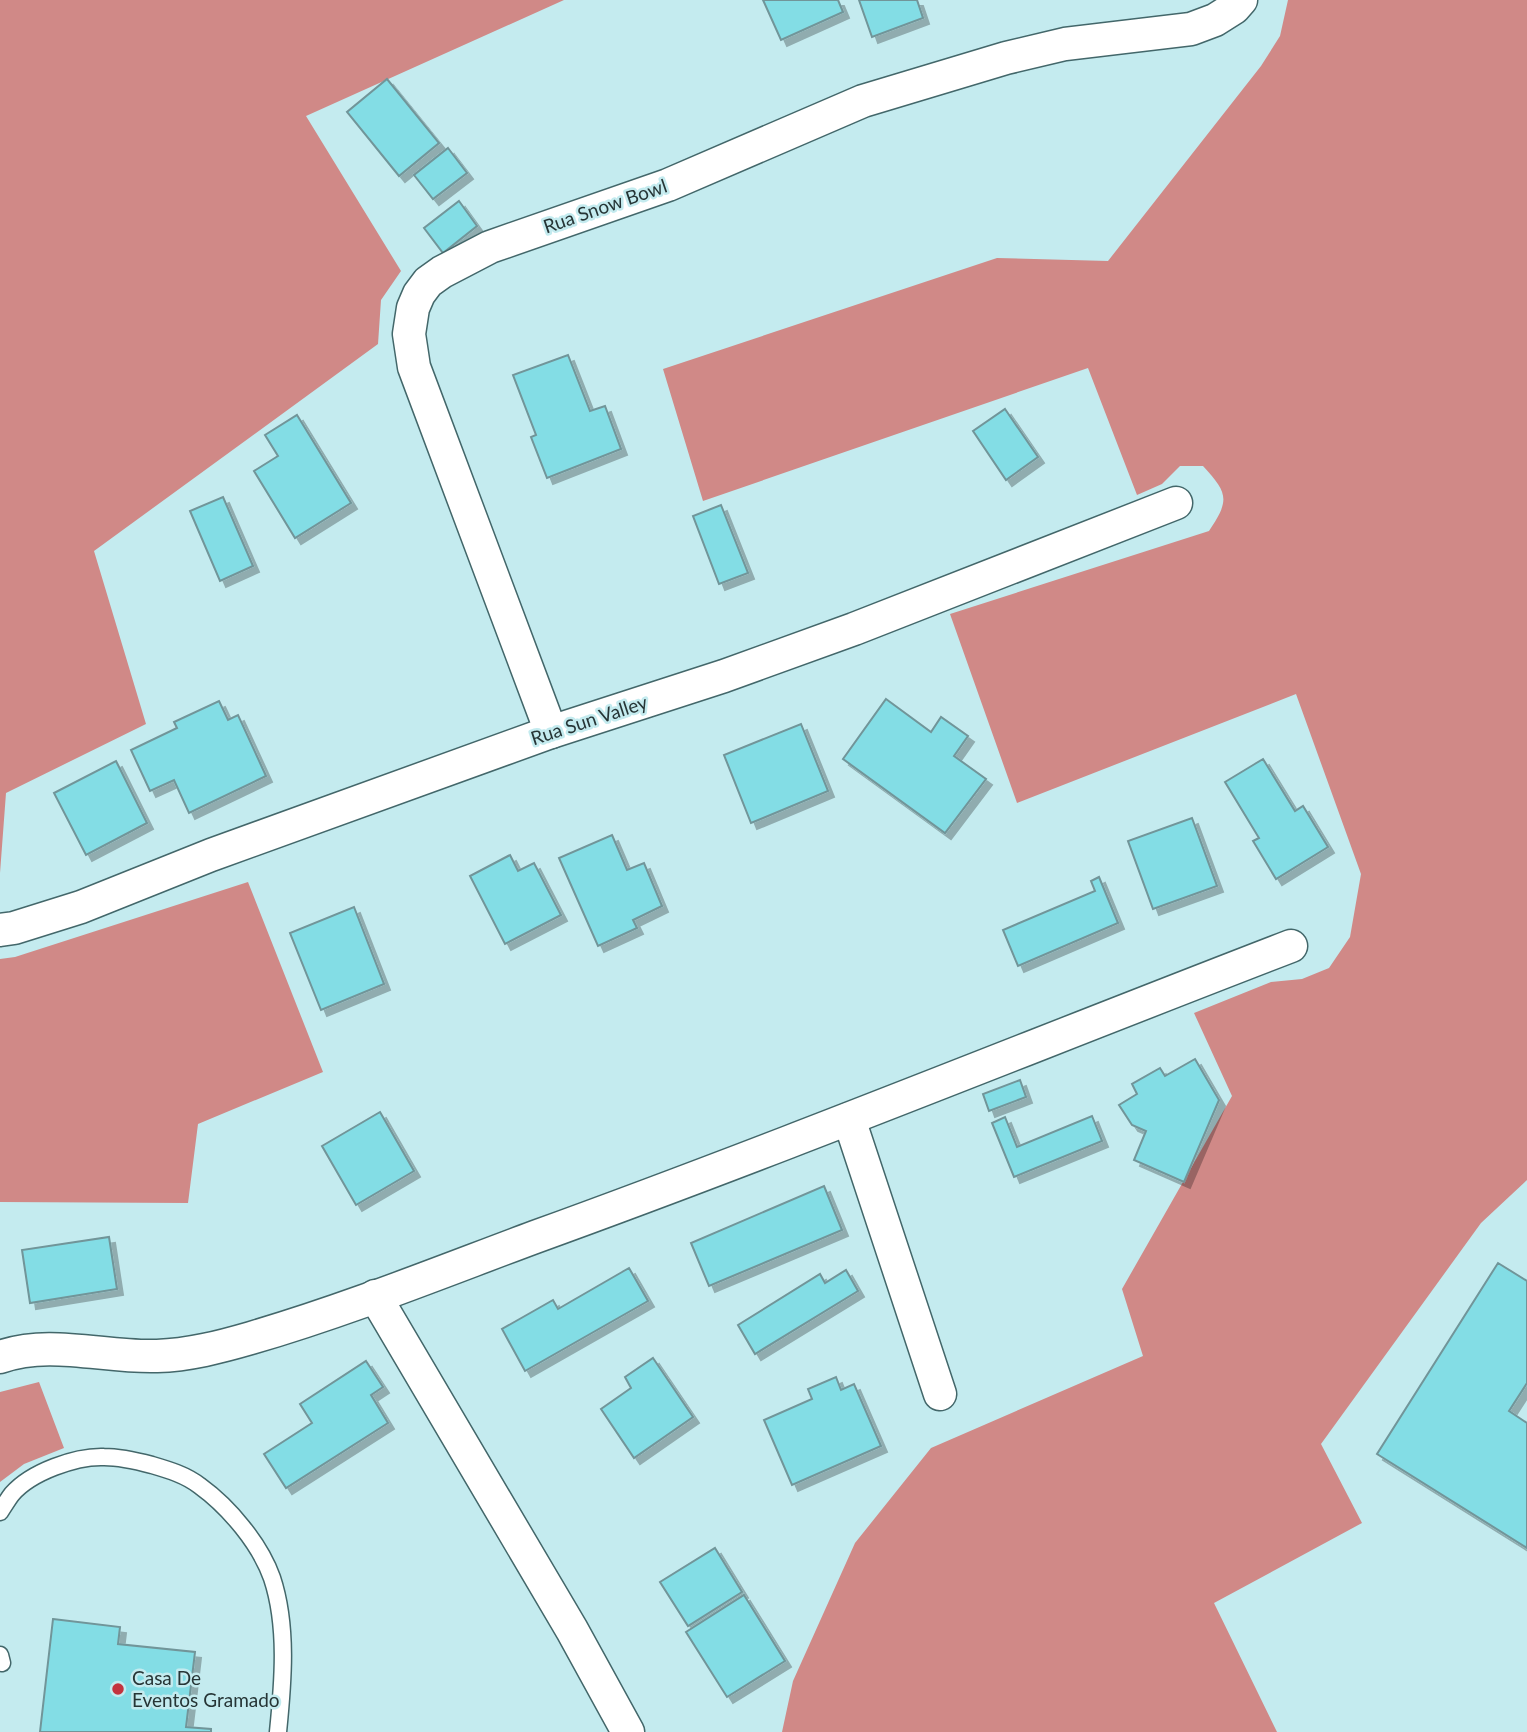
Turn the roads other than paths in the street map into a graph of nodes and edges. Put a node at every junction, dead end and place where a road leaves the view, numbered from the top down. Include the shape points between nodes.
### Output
1 (1241, 0) edge
2 (1176, 503) dead end
3 (551, 732) junction
4 (0, 930) edge
5 (1291, 946) dead end
6 (849, 1119) junction
7 (375, 1296) junction
8 (0, 1357) edge
9 (940, 1394) dead end
10 (0, 1512) edge
11 (278, 1732) edge
12 (628, 1732) edge

1 - 3 street, Rua Snow Bowl via 1214,20 1191,29 1065,44 863,101 668,185 490,247 428,282 413,307 409,334 414,367
2 - 3 street, Rua Sun Valley via 854,629
3 - 4 street, Rua Sun Valley via 81,907
5 - 6 street
6 - 7 street
6 - 9 street
7 - 8 street via 194,1353 103,1355 55,1349
7 - 12 street
10 - 11 lane via 14,1492 73,1460 105,1457 140,1462 173,1471 200,1486 234,1518 272,1577 281,1621

